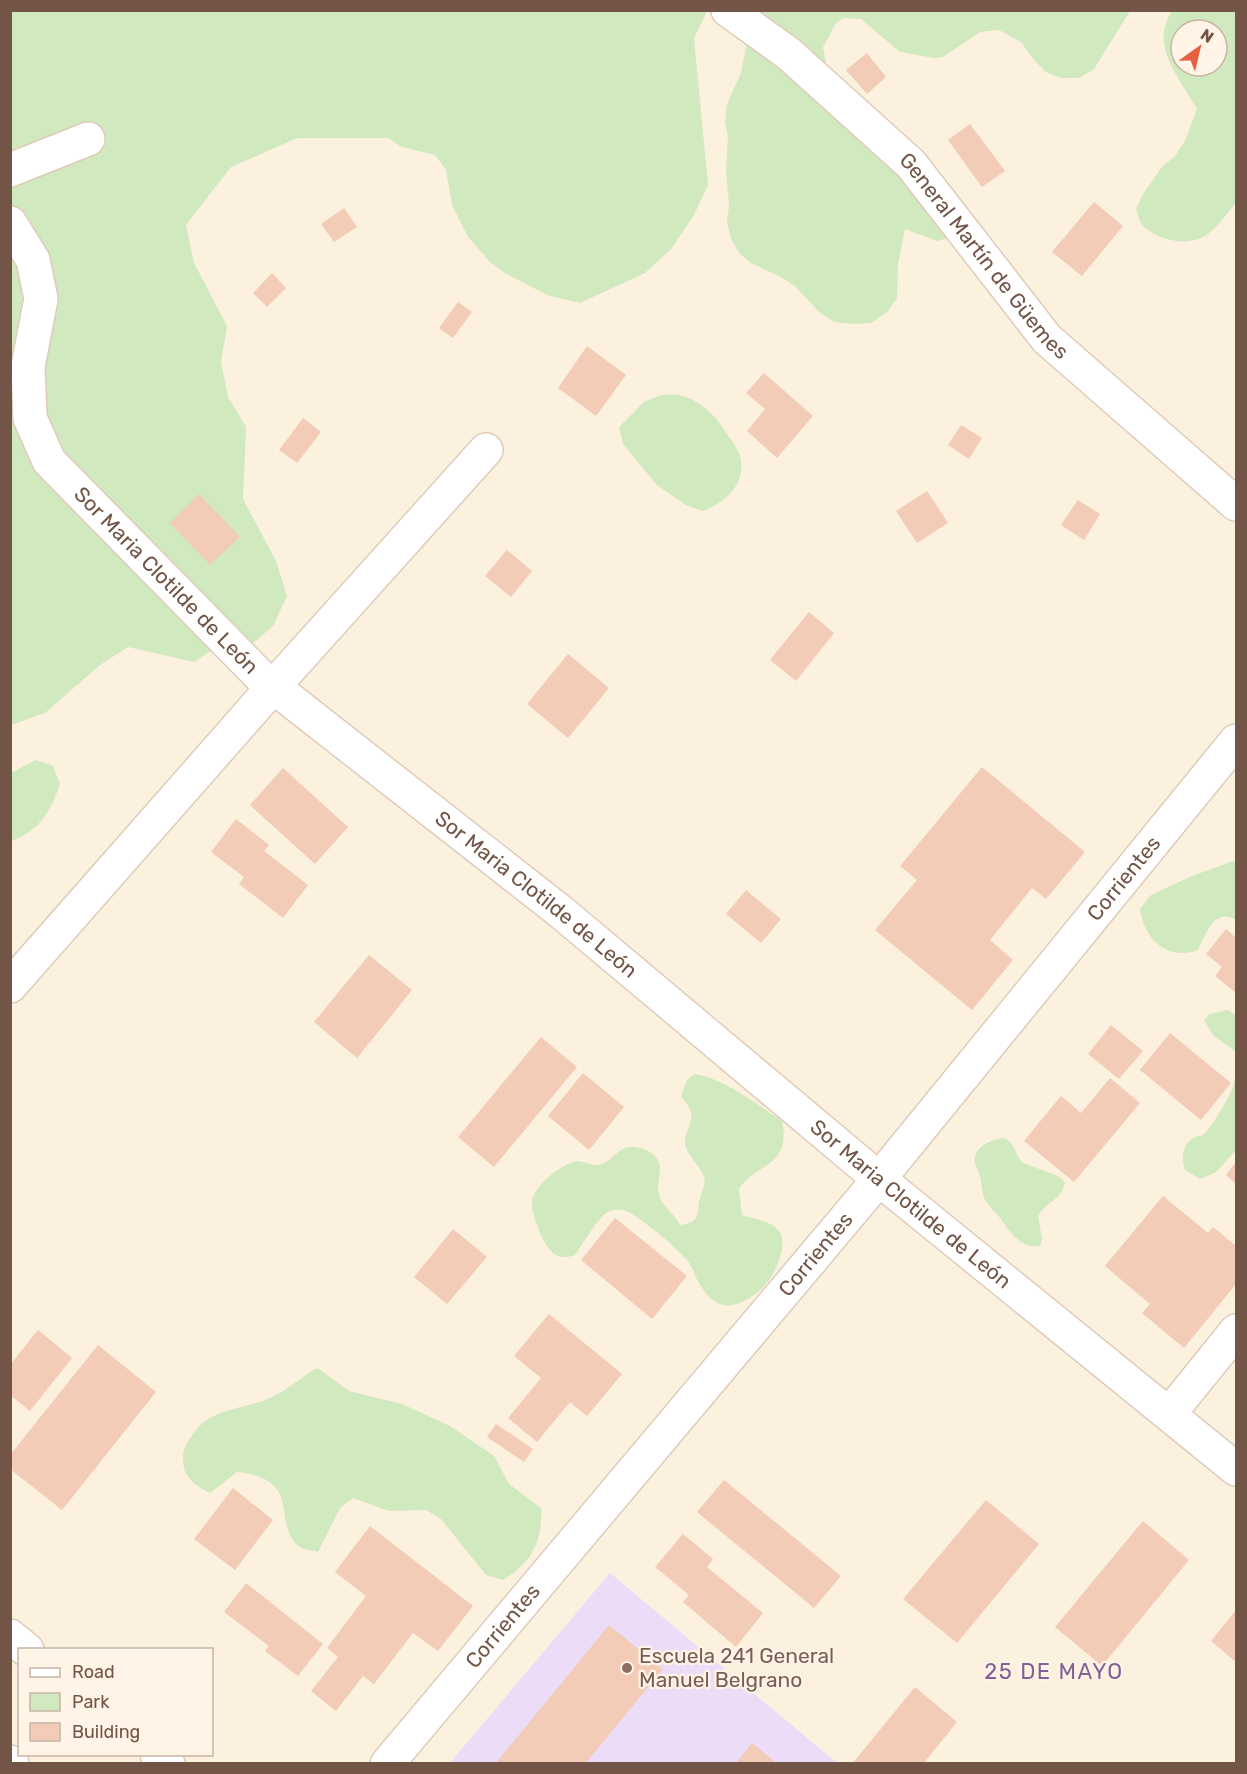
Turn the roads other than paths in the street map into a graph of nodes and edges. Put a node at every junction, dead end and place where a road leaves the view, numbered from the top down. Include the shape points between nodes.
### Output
1 (728, 10) edge
2 (88, 139) dead end
3 (10, 170) edge
4 (10, 223) edge
5 (486, 450) dead end
6 (1236, 504) edge
7 (273, 687) junction
8 (1236, 741) edge
9 (10, 986) edge
10 (879, 1179) junction
11 (1236, 1331) edge
12 (1169, 1414) junction
13 (1236, 1469) edge
14 (10, 1636) edge
15 (25, 1648) edge
16 (387, 1764) edge

1 - 6 street, General Martín de Güemes via 789,54 911,164 1047,339
2 - 3 street
4 - 7 street, Sor Maria Clotilde de León via 33,260 41,299 28,366 30,418 49,461
5 - 7 street
7 - 9 street
7 - 10 street, Sor Maria Clotilde de León via 561,912
8 - 10 street, Corrientes
10 - 12 street, Sor Maria Clotilde de León
10 - 16 street, Corrientes
11 - 12 street
12 - 13 street, Sor Maria Clotilde de León
14 - 15 street

